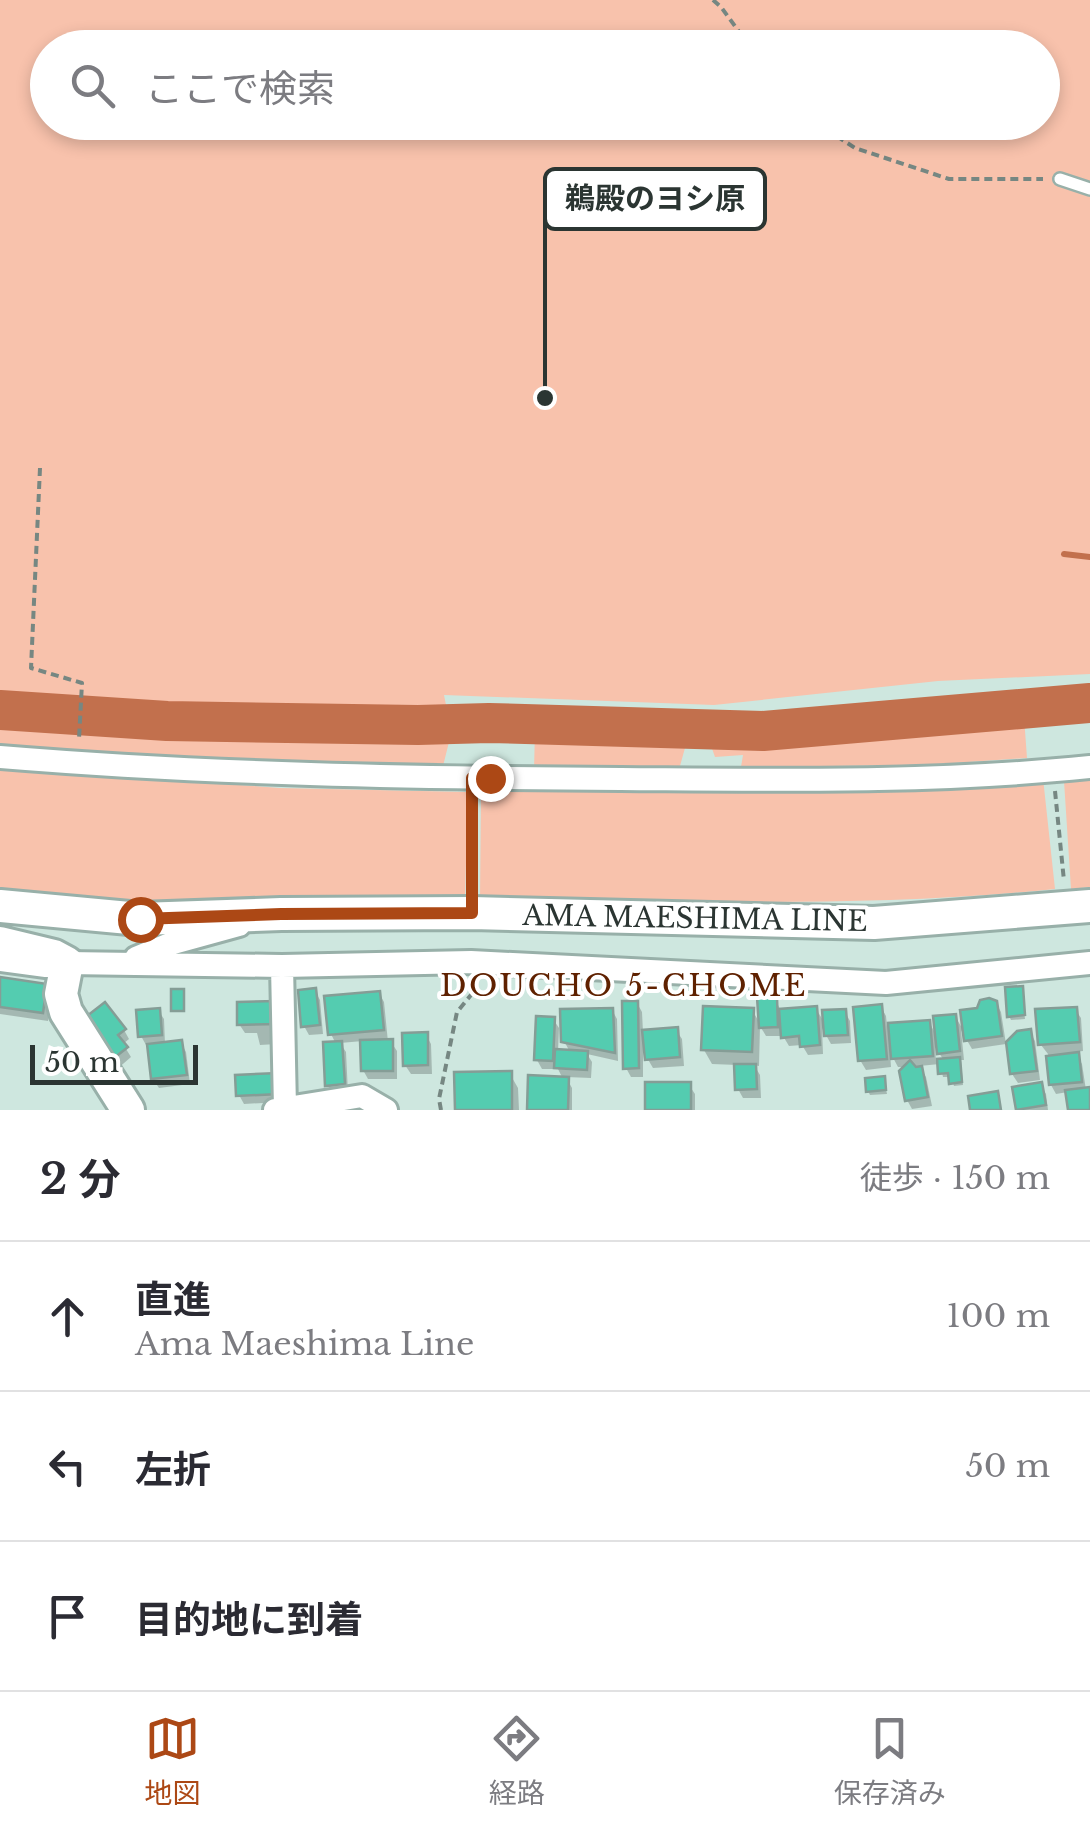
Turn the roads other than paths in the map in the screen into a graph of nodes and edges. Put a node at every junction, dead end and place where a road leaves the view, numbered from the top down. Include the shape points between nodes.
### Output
1 (1060, 179) road end
2 (1090, 189) edge
3 (0, 757) edge
4 (1090, 766) edge
5 (0, 906) edge
6 (1079, 908) edge
7 (281, 914) junction
8 (0, 943) edge
9 (0, 960) edge
10 (67, 962) junction
11 (1090, 962) edge
12 (122, 963) junction
13 (282, 966) junction
14 (280, 1109) edge
15 (128, 1110) edge
16 (386, 1110) edge

1 - 2 lane
3 - 4 street via 472,778 860,779
5 - 7 main road, AMA MAESHIMA LINE via 140,919
6 - 7 main road, AMA MAESHIMA LINE via 874,922
7 - 12 street
8 - 10 main road
9 - 10 street
10 - 12 street
10 - 15 main road via 61,994 66,1012
11 - 13 street via 886,984 471,962
12 - 13 street
13 - 14 street
14 - 16 street via 362,1096

